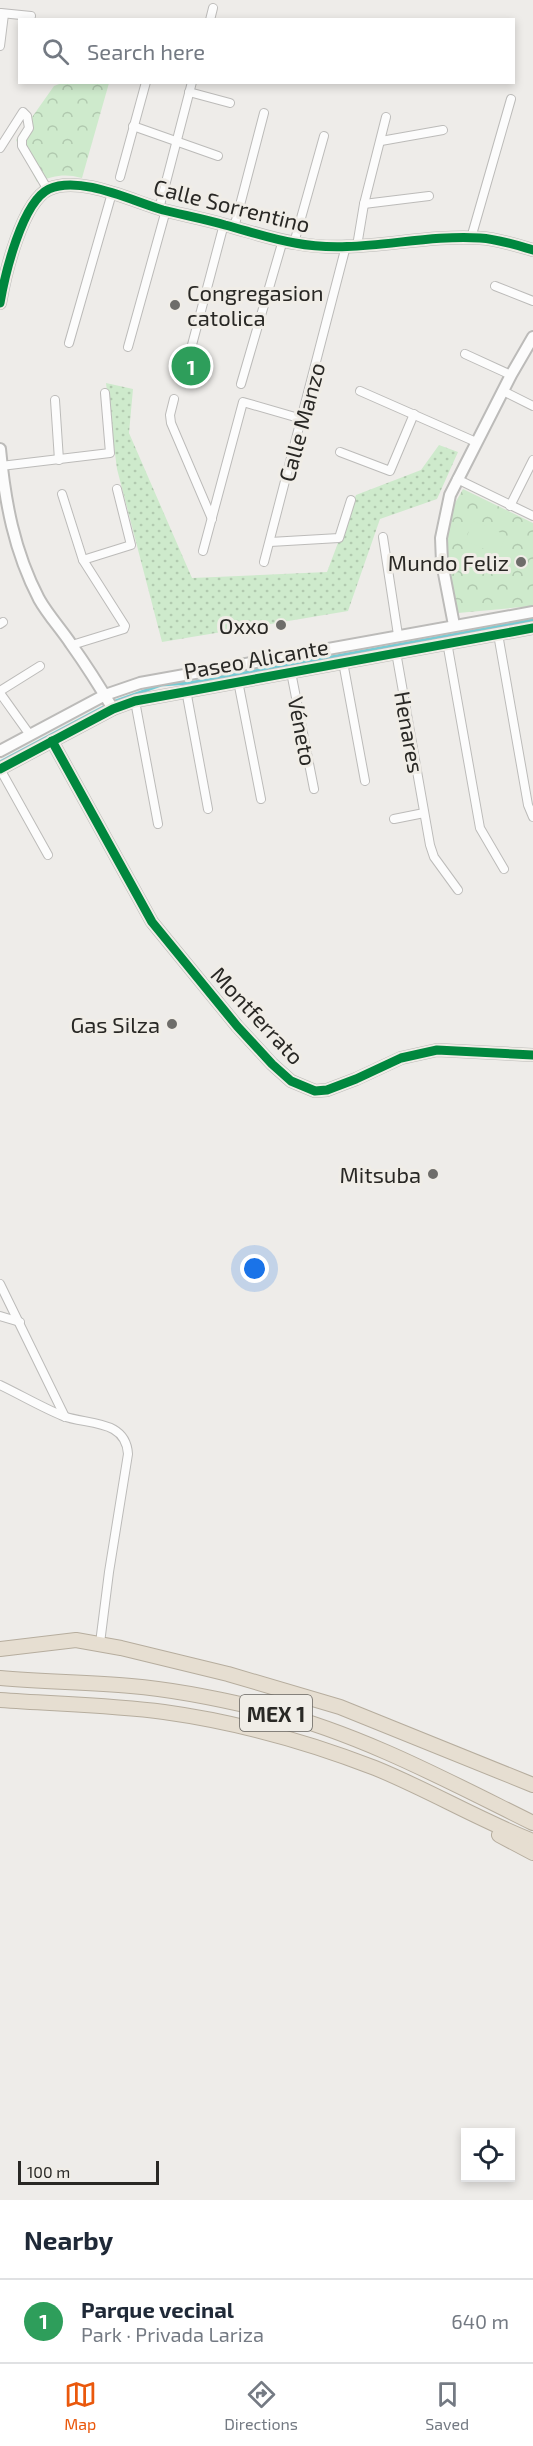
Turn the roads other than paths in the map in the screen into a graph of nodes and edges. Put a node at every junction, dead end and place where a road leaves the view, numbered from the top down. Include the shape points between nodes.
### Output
1 (213, 8) dead end
2 (2, 13) edge
3 (30, 16) dead end
4 (210, 18) edge
5 (0, 46) edge
6 (145, 84) edge
7 (191, 84) edge
8 (189, 92) junction
9 (511, 99) dead end
10 (230, 103) dead end
11 (264, 113) dead end
12 (386, 117) dead end
13 (133, 126) junction
14 (443, 130) dead end
15 (324, 136) dead end
16 (381, 141) junction
17 (176, 142) junction
18 (0, 148) edge
19 (218, 156) dead end
20 (120, 177) dead end
21 (48, 190) junction
22 (112, 193) junction
23 (429, 196) dead end
24 (364, 204) junction
25 (163, 209) junction
26 (229, 226) junction
27 (471, 238) junction
28 (288, 242) junction
29 (351, 246) junction
30 (533, 250) edge
31 (495, 286) dead end
32 (533, 302) edge
33 (0, 303) edge
34 (533, 337) edge
35 (69, 343) dead end
36 (128, 347) dead end
37 (465, 354) dead end
38 (188, 360) dead end
39 (511, 375) junction
40 (241, 384) dead end
41 (360, 391) dead end
42 (503, 391) junction
43 (105, 393) dead end
44 (174, 399) dead end
45 (55, 400) dead end
46 (533, 406) edge
47 (414, 414) junction
48 (302, 419) junction
49 (476, 442) junction
50 (0, 449) edge
51 (340, 452) dead end
52 (58, 460) junction
53 (533, 460) edge
54 (2, 466) junction
55 (457, 479) junction
56 (117, 489) dead end
57 (62, 494) dead end
58 (351, 500) dead end
59 (510, 506) junction
60 (3, 509) edge
61 (533, 516) edge
62 (212, 519) junction
63 (383, 537) dead end
64 (270, 542) junction
65 (203, 551) dead end
66 (83, 560) junction
67 (264, 562) dead end
68 (533, 612) edge
69 (454, 625) junction
70 (533, 628) edge
71 (498, 634) junction
72 (398, 635) junction
73 (452, 641) junction
74 (72, 645) junction
75 (396, 652) junction
76 (343, 662) junction
77 (40, 666) dead end
78 (291, 672) junction
79 (238, 681) junction
80 (186, 690) junction
81 (0, 692) edge
82 (105, 695) junction
83 (135, 701) junction
84 (113, 709) junction
85 (30, 735) junction
86 (52, 741) junction
87 (0, 751) edge
88 (0, 769) edge
89 (365, 781) dead end
90 (314, 789) dead end
91 (261, 799) dead end
92 (208, 809) dead end
93 (424, 813) junction
94 (533, 817) edge
95 (394, 819) dead end
96 (158, 824) dead end
97 (48, 855) dead end
98 (504, 869) dead end
99 (458, 890) dead end
100 (533, 1055) edge
101 (0, 1284) edge
102 (0, 1316) edge
103 (20, 1322) junction
104 (0, 1385) edge
105 (65, 1417) junction
106 (100, 1643) junction
107 (0, 1649) edge
108 (0, 1678) edge
109 (0, 1700) edge
110 (533, 1785) edge
111 (488, 1822) junction
112 (533, 1823) edge
113 (533, 1841) edge
114 (533, 1854) edge

1 - 4 street
2 - 3 street
2 - 5 street
6 - 13 street
7 - 8 street
8 - 10 street
8 - 17 street
9 - 27 street
11 - 26 street
12 - 16 street, Calle Manzo
13 - 17 street
13 - 20 street
14 - 16 street
15 - 28 street
16 - 24 street, Calle Manzo
17 - 19 street
17 - 25 street
18 - 21 street via 23,112 29,128 22,146
21 - 22 street, Calle Sorrentino via 73,185
21 - 33 street via 33,202 24,218
22 - 25 street, Calle Sorrentino
22 - 35 street
23 - 24 street
24 - 29 street, Calle Manzo
25 - 26 street, Calle Sorrentino
25 - 36 street
26 - 28 street, Calle Sorrentino
26 - 38 street
27 - 29 street, Calle Sorrentino
27 - 30 street, Calle Sorrentino
28 - 29 street, Calle Sorrentino
28 - 40 street
29 - 48 street, Calle Manzo
31 - 32 street
34 - 39 street
37 - 39 street
39 - 42 street
41 - 47 street
42 - 46 street
42 - 49 street
43 - 52 street via 110,453
44 - 62 street via 171,423
45 - 52 street
47 - 49 street
47 - 51 street via 390,471
48 - 62 street via 243,402
48 - 64 street, Calle Manzo
49 - 55 street
50 - 54 street
52 - 54 street
53 - 59 street
54 - 60 street
55 - 59 street
55 - 69 street via 441,537
56 - 66 street via 131,545
57 - 66 street
58 - 64 street via 339,538
59 - 61 street
60 - 74 street via 35,590
62 - 65 street
63 - 72 street
64 - 67 street, Calle Manzo
66 - 74 street via 125,628
68 - 69 street, Paseo Alicante
69 - 72 street, Paseo Alicante
69 - 73 street
70 - 71 street, Paseo Alicante
71 - 73 street, Paseo Alicante
71 - 94 street
72 - 82 street, Paseo Alicante via 163,677
73 - 75 street, Paseo Alicante
73 - 98 street via 479,825
74 - 82 street
75 - 76 street, Paseo Alicante
75 - 93 street, Henares
76 - 78 street, Paseo Alicante
76 - 89 street
77 - 81 street
78 - 79 street, Paseo Alicante
78 - 90 street, Véneto
79 - 80 street, Paseo Alicante
79 - 91 street
80 - 83 street, Paseo Alicante
80 - 92 street
81 - 85 street
82 - 84 street
82 - 85 street, Paseo Alicante
83 - 84 street, Paseo Alicante
83 - 96 street
84 - 86 street, Paseo Alicante
85 - 87 street, Paseo Alicante
86 - 88 street, Paseo Alicante
86 - 100 street, Montferrato via 152,922 272,1064 302,1087 315,1091 339,1086 401,1058 437,1050
88 - 97 street
93 - 95 street
93 - 99 street, Henares via 431,852
101 - 103 street
102 - 103 street
103 - 105 street
104 - 105 street
105 - 106 street via 104,1425 126,1439 128,1447
106 - 107 highway via 76,1640
106 - 110 highway via 228,1674 340,1707
108 - 112 highway, MEX 1 via 132,1686 270,1711 352,1737
109 - 111 highway, MEX 1 via 164,1712 237,1726 313,1746 376,1769
111 - 113 highway, MEX 1
111 - 114 highway via 502,1837

